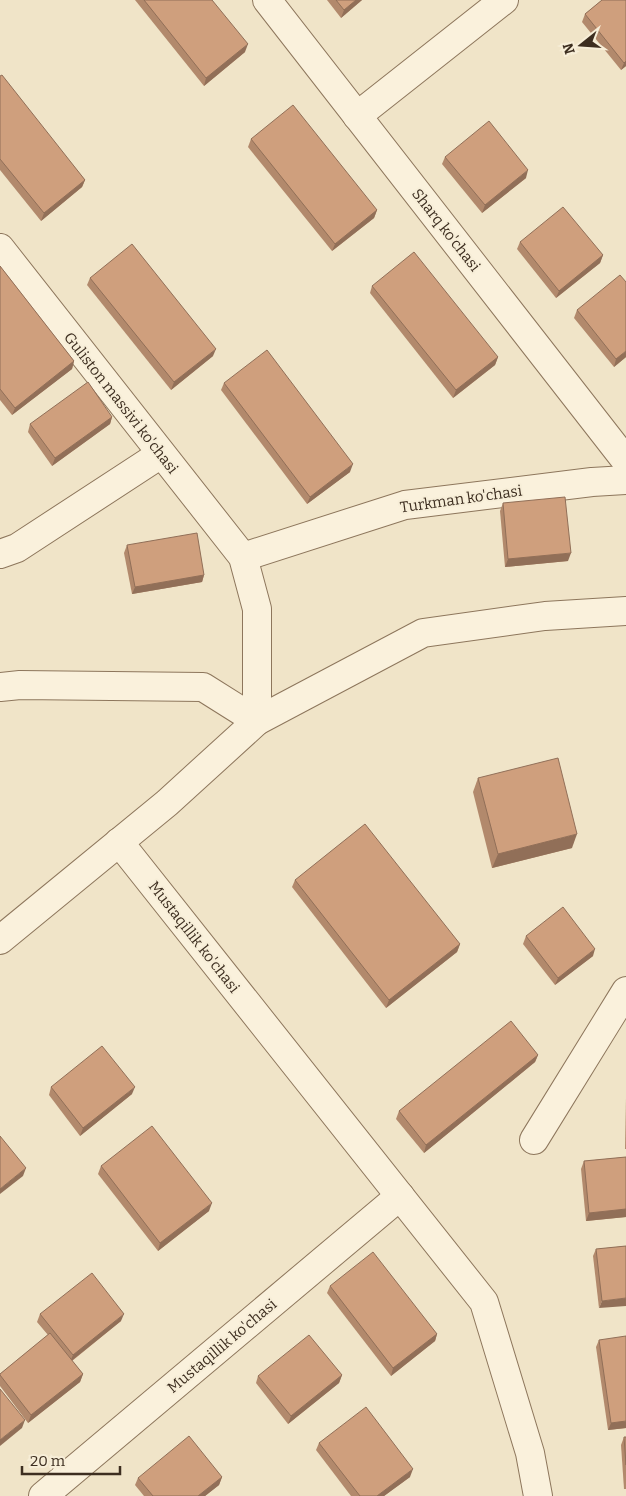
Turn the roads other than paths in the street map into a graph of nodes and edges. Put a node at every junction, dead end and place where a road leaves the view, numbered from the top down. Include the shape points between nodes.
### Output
1 (266, 0) edge
2 (504, 0) edge
3 (357, 116) junction
4 (0, 248) edge
5 (161, 454) junction
6 (626, 461) edge
7 (626, 480) edge
8 (0, 554) edge
9 (243, 557) junction
10 (626, 612) edge
11 (0, 687) edge
12 (257, 721) junction
13 (119, 842) junction
14 (0, 940) edge
15 (626, 991) edge
16 (534, 1140) dead end
17 (400, 1196) junction
18 (43, 1496) edge
19 (538, 1496) edge

1 - 3 street, Sharq ko'chasi
2 - 3 street
3 - 6 street, Sharq ko'chasi
4 - 5 street, Guliston massivi ko'chasi
5 - 8 street via 17,548
5 - 9 street, Guliston massivi ko'chasi
7 - 9 street, Turkman ko'chasi via 405,505
9 - 12 street via 257,609
10 - 12 street via 545,616 423,633
11 - 12 street via 203,687
12 - 13 street
13 - 14 street
13 - 17 street, Mustaqillik ko'chasi
15 - 16 street
17 - 18 street, Mustaqillik ko'chasi
17 - 19 street, Mustaqillik ko'chasi via 484,1302 530,1453

